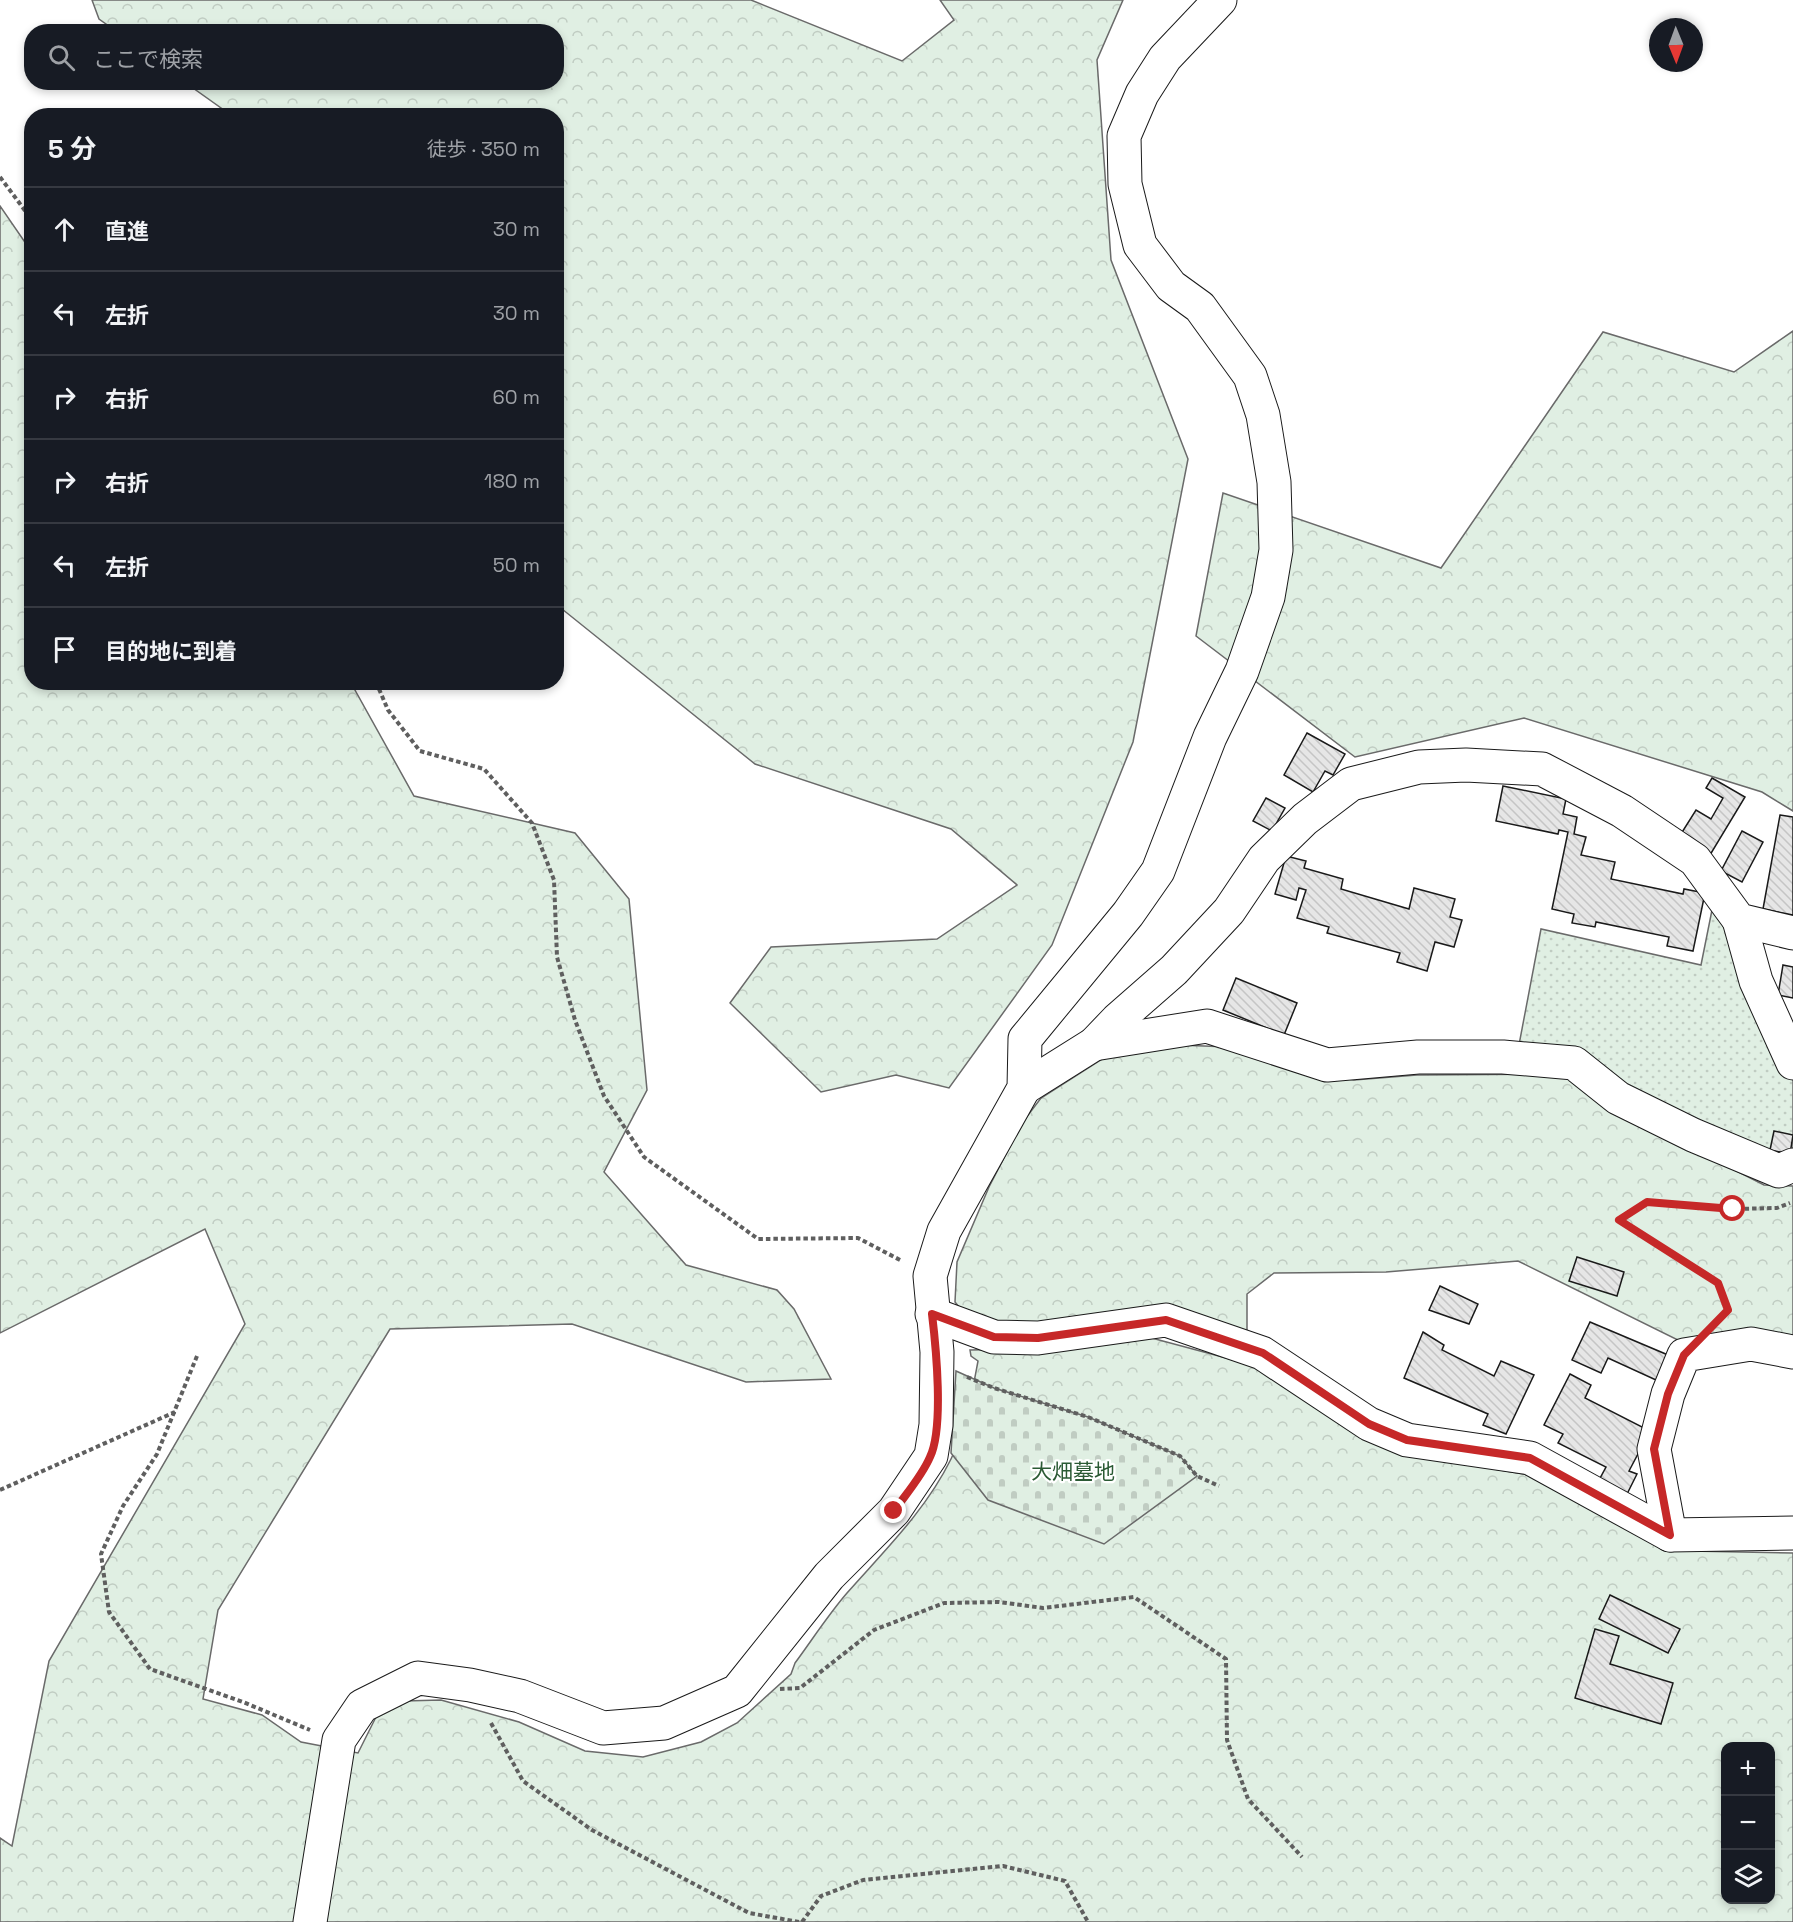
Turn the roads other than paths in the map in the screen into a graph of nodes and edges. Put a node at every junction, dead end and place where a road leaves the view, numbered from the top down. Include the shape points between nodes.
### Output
1 (1220, 0) edge
2 (1739, 920) junction
3 (1793, 933) edge
4 (1094, 1044) junction
5 (1793, 1063) edge
6 (1024, 1088) junction
7 (1793, 1165) edge
8 (932, 1314) junction
9 (1793, 1352) edge
10 (1793, 1533) edge
11 (1670, 1535) junction
12 (310, 1922) edge

1 - 6 street via 1165,58 1142,94 1124,136 1125,184 1140,245 1171,286 1200,307 1250,376 1263,415 1274,482 1275,550 1268,597 1242,671 1210,737 1158,871 1128,914 1025,1039
2 - 3 street
2 - 4 street via 1695,860 1622,811 1542,769 1419,767 1351,784 1305,819 1264,858 1228,911 1174,970
2 - 5 street via 1756,981
4 - 6 street
4 - 7 street via 1207,1026 1328,1065 1418,1057 1503,1057 1574,1063 1618,1098 1693,1135 1779,1171
6 - 8 street via 944,1231 930,1276
8 - 11 street via 994,1337 1038,1338 1166,1320 1263,1353 1369,1424 1407,1440 1530,1458
8 - 12 street via 936,1425 931,1456 894,1511 829,1576 737,1691 664,1723 603,1728 520,1696 418,1678 362,1706 339,1740
9 - 11 street via 1751,1344 1684,1355 1668,1394 1654,1449
10 - 11 street

